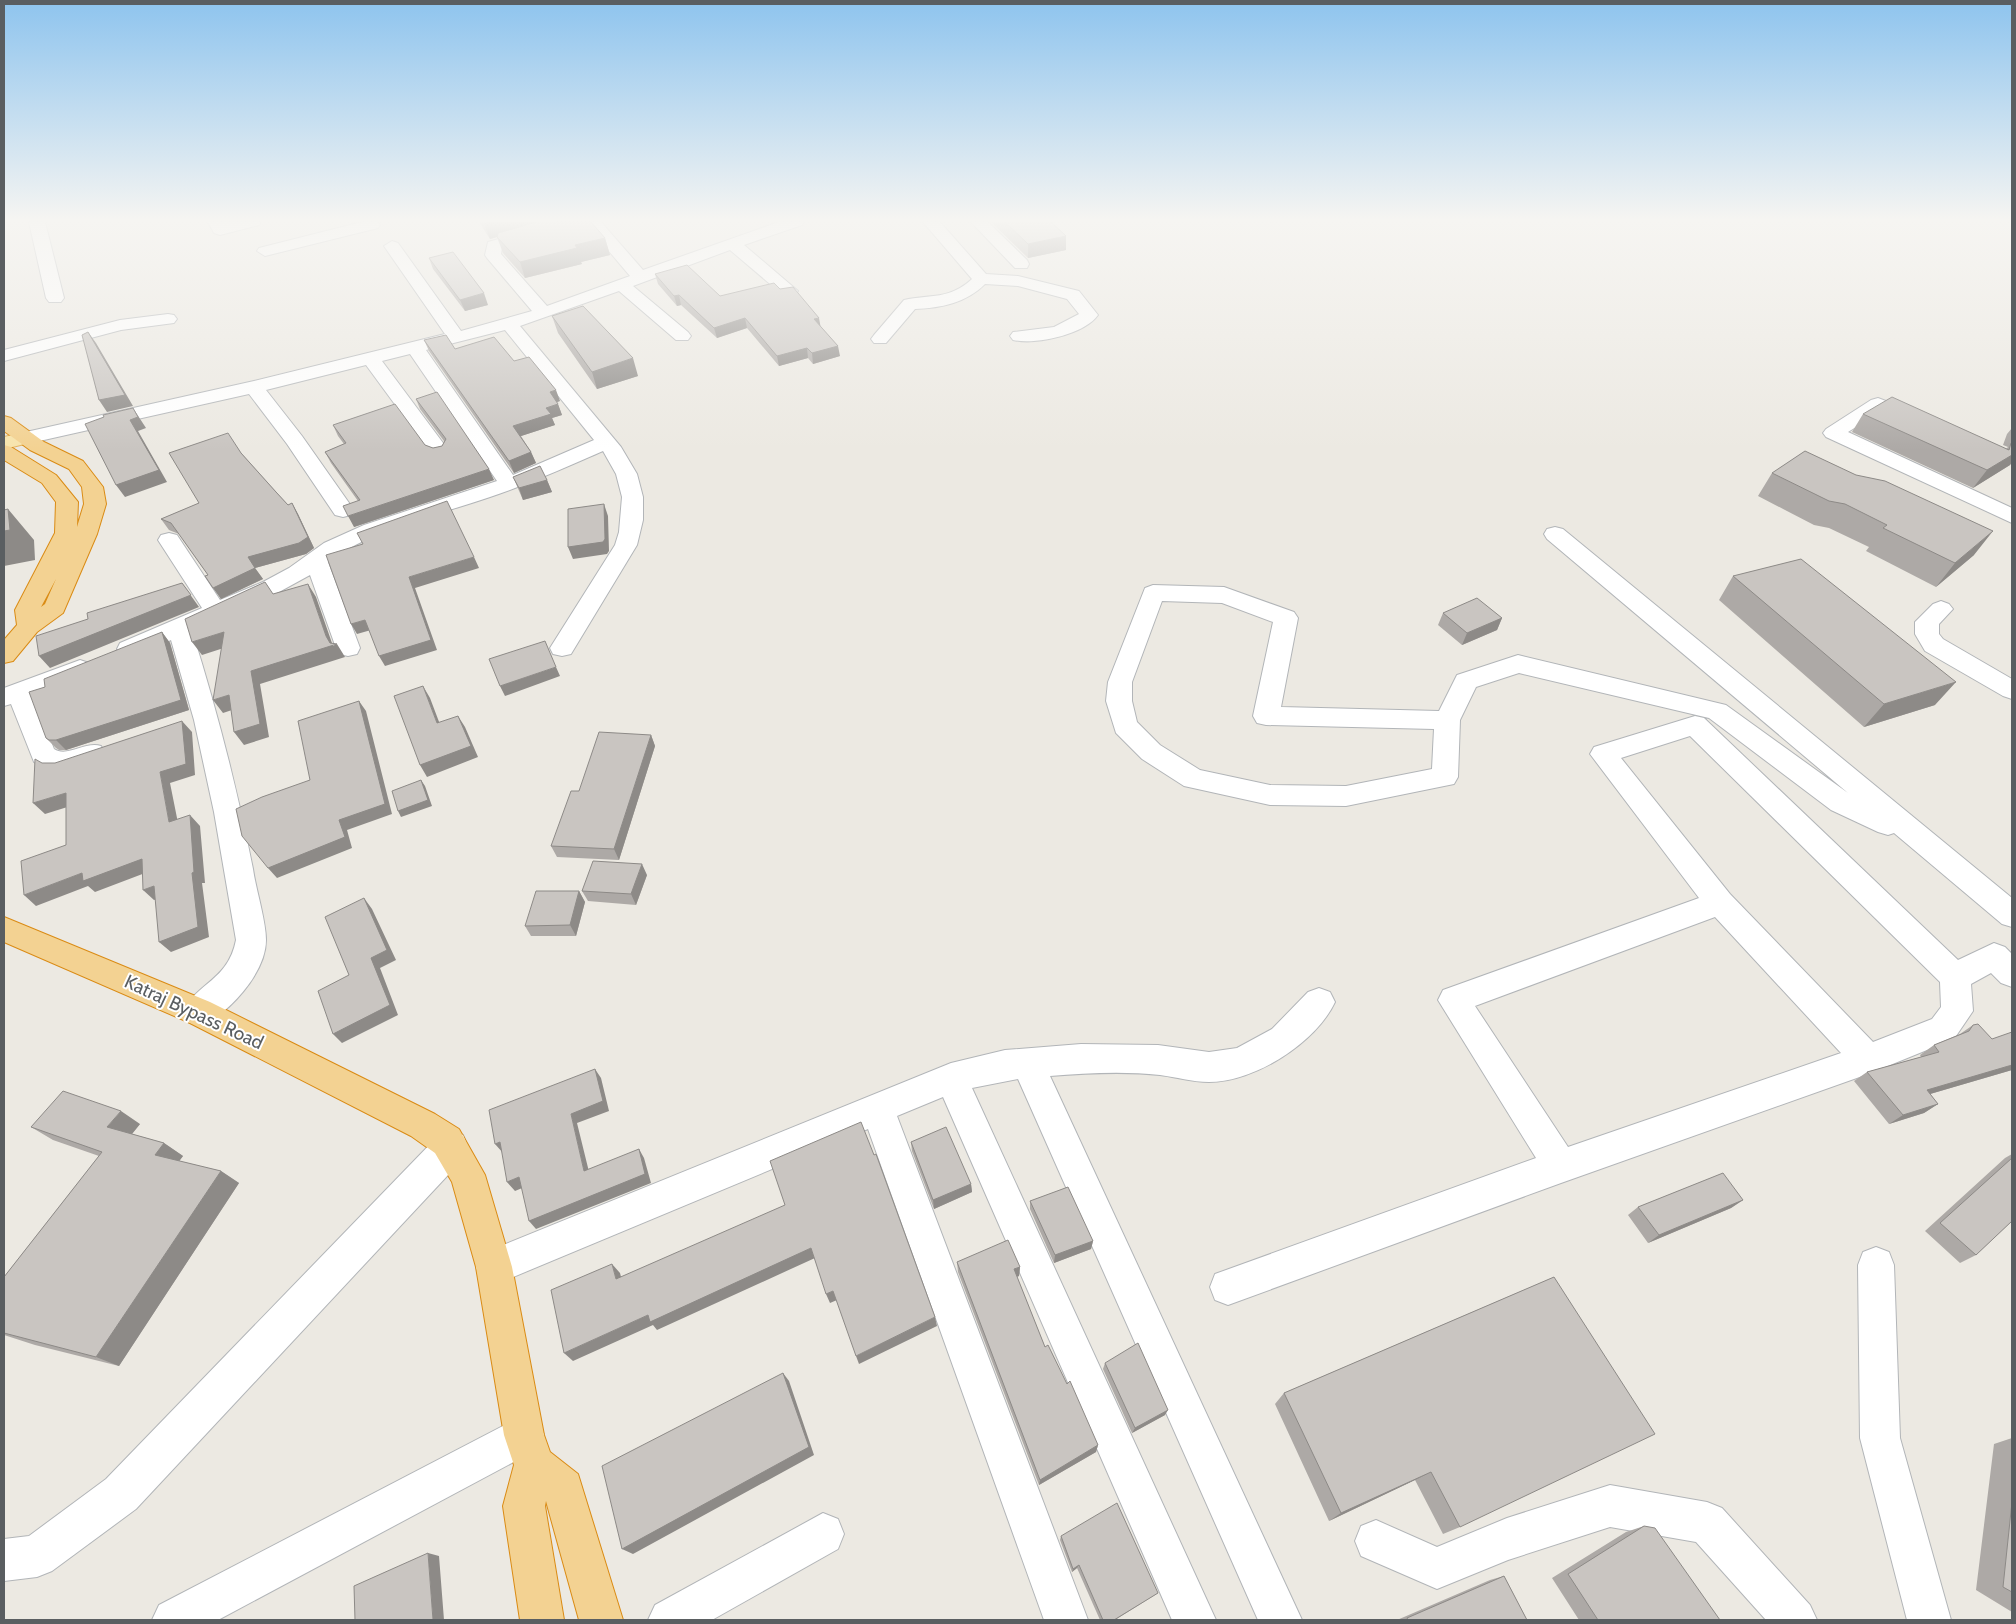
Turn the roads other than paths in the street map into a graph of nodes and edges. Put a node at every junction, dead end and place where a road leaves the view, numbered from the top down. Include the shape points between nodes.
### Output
1 (428, 298) edge
2 (531, 298) edge
3 (586, 298) edge
4 (637, 298) edge
5 (952, 298) edge
6 (1076, 298) edge
7 (544, 313) junction
8 (168, 320) dead end
9 (509, 324) junction
10 (682, 336) dead end
11 (1019, 336) dead end
12 (456, 337) junction
13 (880, 339) dead end
14 (415, 347) junction
15 (4, 356) edge
16 (370, 358) junction
17 (254, 387) junction
18 (4, 422) edge
19 (1932, 426) edge
20 (26, 438) junction
21 (607, 442) junction
22 (4, 443) edge
23 (4, 451) edge
24 (439, 452) edge
25 (509, 484) junction
26 (344, 510) edge
27 (2012, 516) edge
28 (1555, 534) dead end
29 (169, 540) dead end
30 (316, 560) junction
31 (1941, 609) dead end
32 (216, 612) junction
33 (29, 626) junction
34 (179, 628) junction
35 (348, 648) dead end
36 (562, 648) dead end
37 (4, 655) edge
38 (2012, 690) edge
39 (12, 694) edge
40 (1447, 720) junction
41 (112, 746) edge
42 (1919, 838) junction
43 (1720, 903) junction
44 (2012, 915) edge
45 (4, 929) edge
46 (2012, 974) edge
47 (1955, 977) junction
48 (1319, 1002) dead end
49 (199, 1012) junction
50 (1868, 1059) junction
51 (1027, 1063) junction
52 (951, 1078) junction
53 (877, 1108) junction
54 (437, 1136) junction
55 (1561, 1166) junction
56 (1876, 1265) dead end
57 (494, 1267) junction
58 (1228, 1287) dead end
59 (529, 1450) junction
60 (823, 1534) dead end
61 (1376, 1541) dead end
62 (4, 1560) edge
63 (174, 1620) edge
64 (542, 1620) edge
65 (601, 1620) edge
66 (670, 1620) edge
67 (1066, 1620) edge
68 (1194, 1620) edge
69 (1280, 1620) edge
70 (1795, 1620) edge
71 (1929, 1620) edge

1 - 12 street
2 - 7 street
3 - 7 street
4 - 10 street
5 - 13 street via 935,304 910,304
6 - 11 street via 1089,315 1080,324 1051,334
7 - 9 street
8 - 15 street via 120,325
9 - 12 street
9 - 21 street
12 - 14 street
14 - 16 street
14 - 25 street
16 - 17 street
16 - 24 street
17 - 20 street
17 - 26 street
18 - 20 highway
19 - 27 street via 1878,404 1833,433
20 - 22 main road
20 - 33 highway via 76,465 92,488 95,504 55,608
21 - 25 street
21 - 36 street via 630,480 634,498 632,528 626,545
23 - 33 highway via 49,479 68,502 66,533 27,610
25 - 30 street via 372,530 332,548
28 - 42 street
29 - 32 street
30 - 32 street via 271,587
30 - 35 street
31 - 38 street via 1927,622 1927,634 1934,645
32 - 34 street
33 - 37 highway
34 - 39 street
34 - 49 street via 196,719 228,812 251,940 249,957 242,970 230,986
39 - 41 street via 43,755 53,762 66,762
40 - 40 street via 1445,776 1346,796 1270,795 1193,779 1151,752 1126,726 1119,700 1120,682 1153,593 1224,595 1286,618 1266,716
40 - 42 street via 1466,681 1518,664 1717,711 1841,803
42 - 44 street
43 - 47 street via 1603,754 1695,725
43 - 50 street
43 - 55 street via 1454,1000
45 - 49 highway, Katraj Bypass Road
46 - 47 street via 1994,956
47 - 50 street via 1957,1011 1943,1029
48 - 51 street via 1283,1039 1242,1062 1209,1067 1158,1060 1081,1059
49 - 54 highway, Katraj Bypass Road
50 - 55 street
51 - 52 street
51 - 69 street
52 - 53 street
52 - 68 street
53 - 57 street
53 - 67 street
54 - 57 highway via 468,1175
54 - 62 street via 121,1494 37,1556
55 - 58 street
56 - 71 street via 1880,1438
57 - 59 highway
59 - 63 street
59 - 64 highway via 524,1506
59 - 65 highway via 563,1489
60 - 66 street
61 - 70 street via 1437,1568 1507,1540 1610,1506 1707,1523

